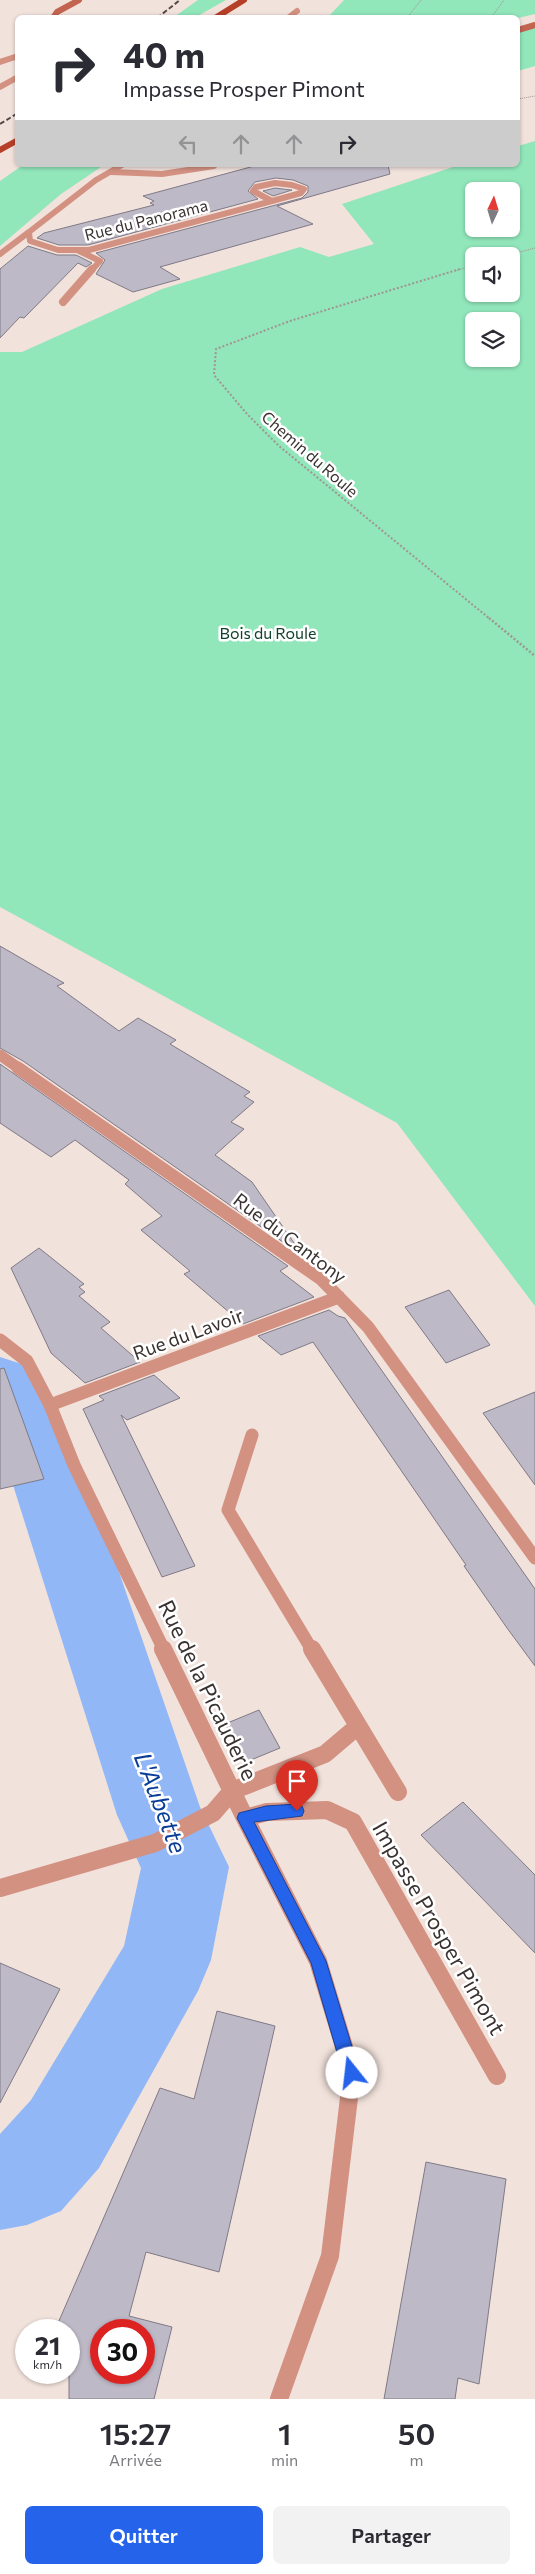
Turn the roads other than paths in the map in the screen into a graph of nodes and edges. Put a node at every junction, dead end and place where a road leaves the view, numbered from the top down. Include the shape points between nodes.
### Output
1 (78, 0) edge
2 (244, 0) edge
3 (297, 11) dead end
4 (55, 15) edge
5 (220, 15) edge
6 (292, 15) edge
7 (535, 25) edge
8 (520, 29) edge
9 (15, 57) edge
10 (0, 62) edge
11 (15, 79) edge
12 (0, 87) edge
13 (15, 142) edge
14 (0, 150) edge
15 (119, 167) edge
16 (209, 167) edge
17 (111, 172) junction
18 (272, 201) junction
19 (29, 232) junction
20 (79, 251) junction
21 (0, 254) edge
22 (63, 302) dead end
23 (0, 1056) edge
24 (339, 1298) junction
25 (1, 1342) edge
26 (50, 1405) junction
27 (252, 1435) dead end
28 (535, 1558) edge
29 (358, 1726) junction
30 (232, 1791) junction
31 (398, 1792) dead end
32 (245, 1818) junction
33 (0, 1888) edge
34 (497, 2076) dead end
35 (279, 2399) edge

1 - 4 street
2 - 5 main road
3 - 6 street
7 - 8 street
9 - 10 street
11 - 12 street
13 - 14 main road
15 - 17 street, Rue du Panorama
16 - 17 street via 186,172
17 - 19 street, Rue du Panorama
18 - 18 street, Rue du Panorama via 301,193 304,189 288,182 274,182 253,191
18 - 20 street, Rue du Panorama
19 - 20 street, Rue du Panorama via 30,240 43,249
19 - 21 street
20 - 22 street via 100,262
23 - 24 street, Rue du Cantony via 321,1279
24 - 26 street, Rue du Lavoir
24 - 28 street, Rue du Cantony via 368,1327
25 - 26 street, Rue de la Picauderie via 27,1361
26 - 30 street, Rue de la Picauderie via 74,1465
27 - 29 street via 228,1510
29 - 30 street via 325,1754
29 - 31 street
30 - 32 street, Rue de la Picauderie
30 - 33 street via 213,1813 155,1843
32 - 34 street, Impasse Prosper Pimont via 266,1812 327,1810 353,1822
32 - 35 street, Rue de la Picauderie via 318,1961 352,2073 330,2256

